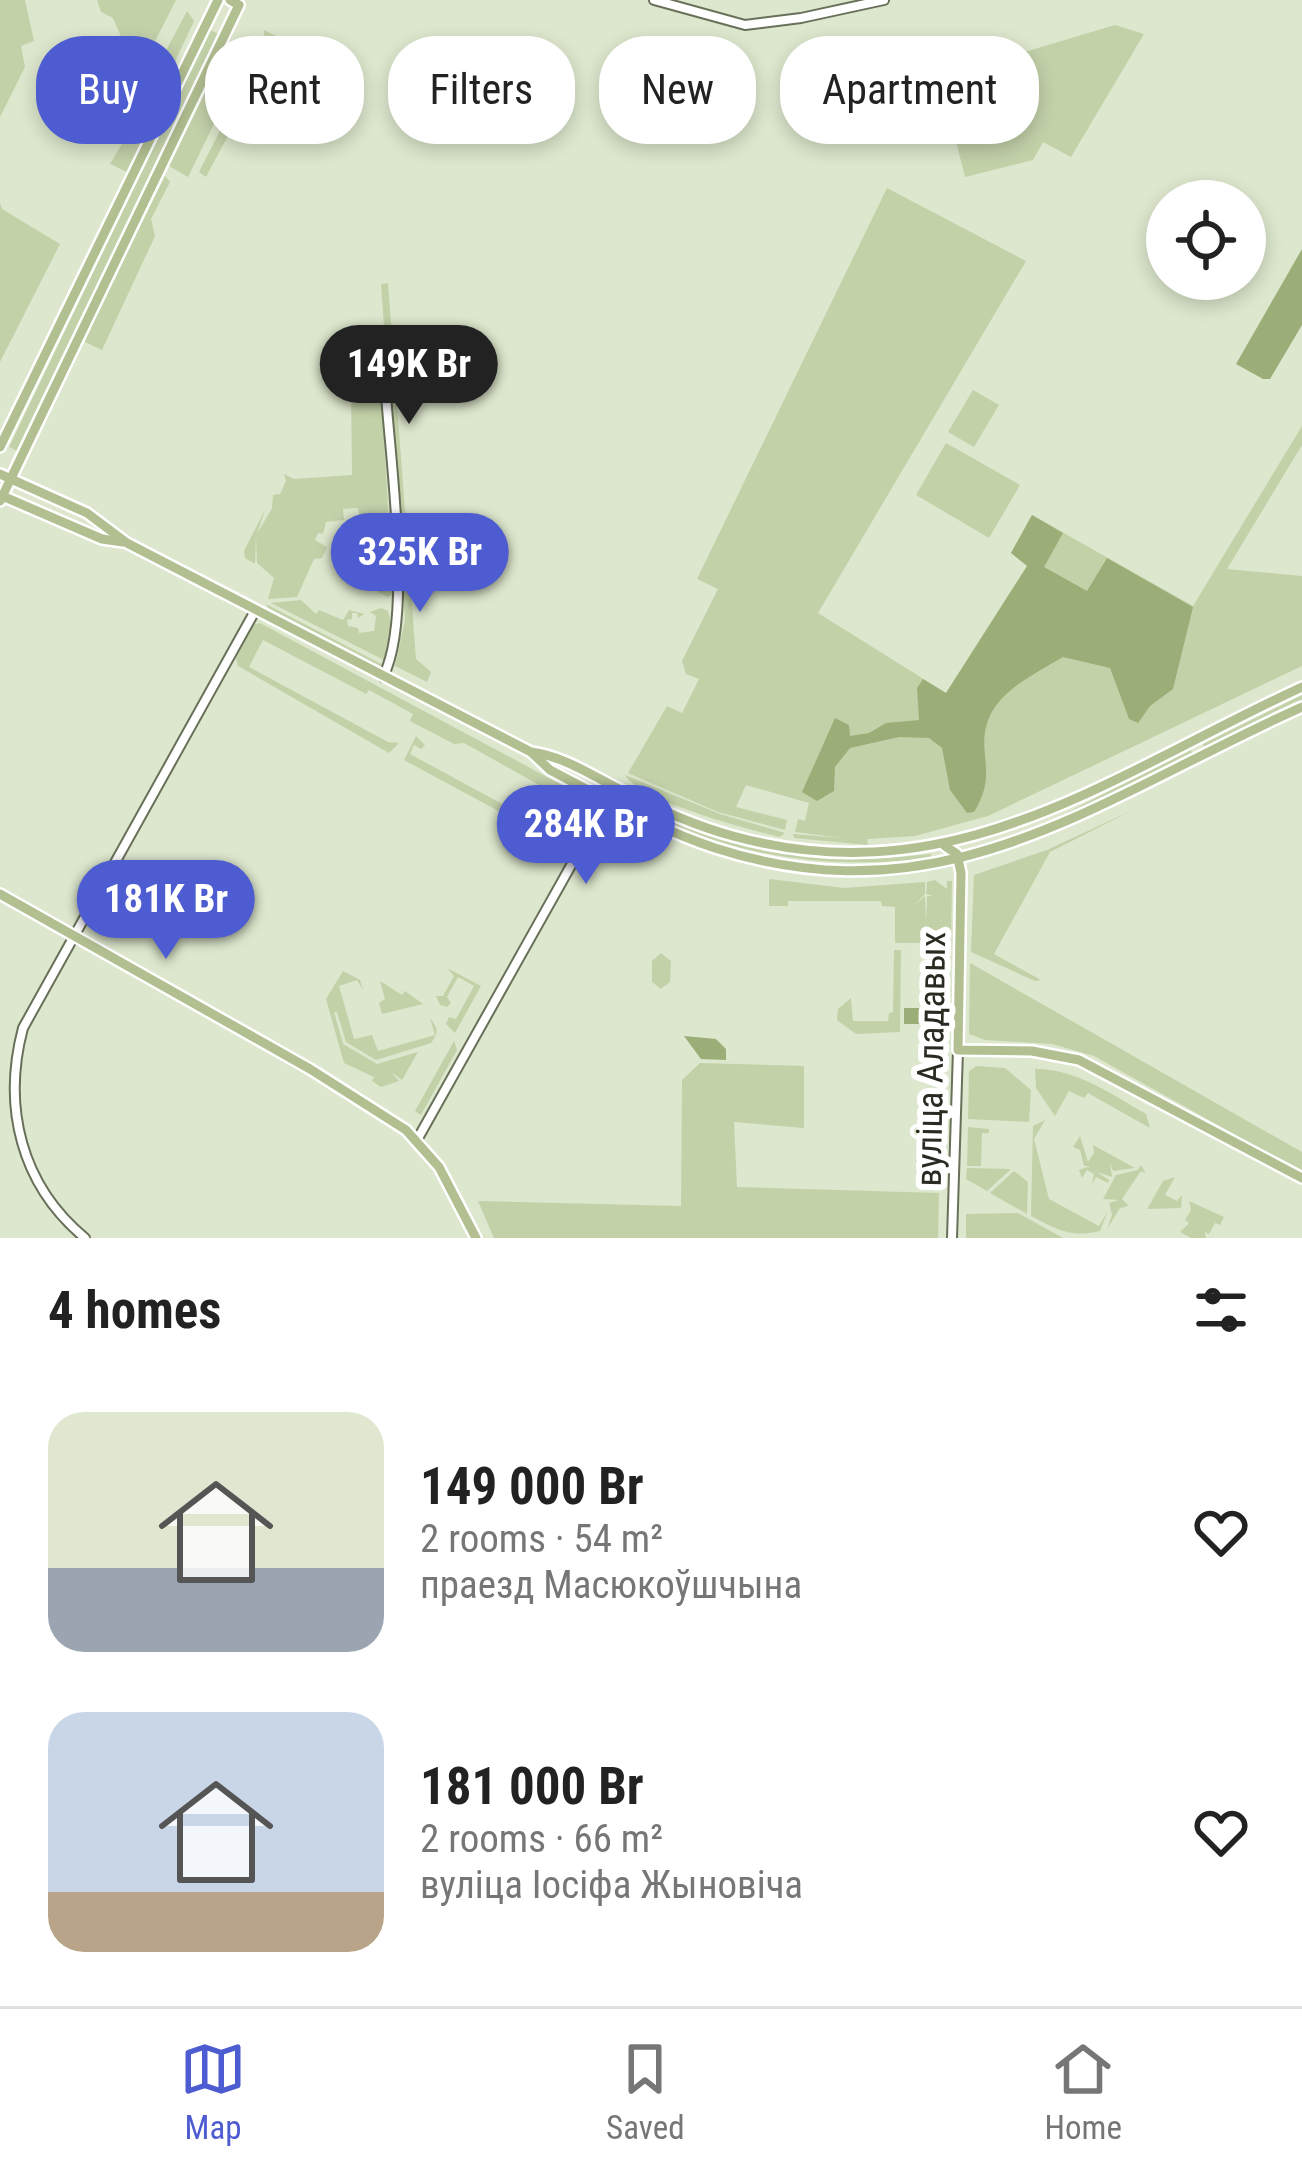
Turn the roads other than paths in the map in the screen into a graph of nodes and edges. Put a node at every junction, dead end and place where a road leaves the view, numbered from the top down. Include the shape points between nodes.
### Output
1 (218, 0) edge
2 (654, 0) edge
3 (884, 0) edge
4 (237, 2) edge
5 (353, 382) dead end
6 (0, 447) edge
7 (6, 476) edge
8 (1, 498) edge
9 (127, 543) junction
10 (255, 611) junction
11 (383, 677) junction
12 (1302, 687) edge
13 (1302, 707) edge
14 (531, 752) junction
15 (615, 787) junction
16 (608, 801) junction
17 (967, 839) junction
18 (940, 846) junction
19 (958, 858) junction
20 (940, 863) junction
21 (959, 878) junction
22 (0, 894) edge
23 (74, 936) junction
24 (958, 1050) junction
25 (417, 1140) junction
26 (1302, 1178) edge
27 (86, 1238) edge
28 (476, 1238) edge
29 (952, 1238) edge

1 - 6 main road
2 - 3 street via 745,25
4 - 7 main road
5 - 11 street via 385,381 399,605
7 - 8 main road
7 - 9 main road via 87,513
8 - 9 main road
9 - 10 main road
10 - 11 main road
10 - 23 street
11 - 14 main road
12 - 17 main road via 1070,800
13 - 19 main road via 1060,825
14 - 15 main road
14 - 16 main road
15 - 16 street
15 - 18 main road via 696,824 786,848 865,854
16 - 20 main road via 764,862 859,872
16 - 25 street
17 - 18 main road
17 - 19 main road
18 - 19 main road
19 - 20 main road
19 - 21 main road, вуліца Аладавых
20 - 21 main road
21 - 24 main road, вуліца Аладавых
22 - 23 main road
23 - 25 main road via 355,1095
23 - 27 street via 23,1028 12,1084 31,1172
24 - 26 main road via 1079,1060
24 - 29 street, вуліца Аладавых
25 - 28 main road

